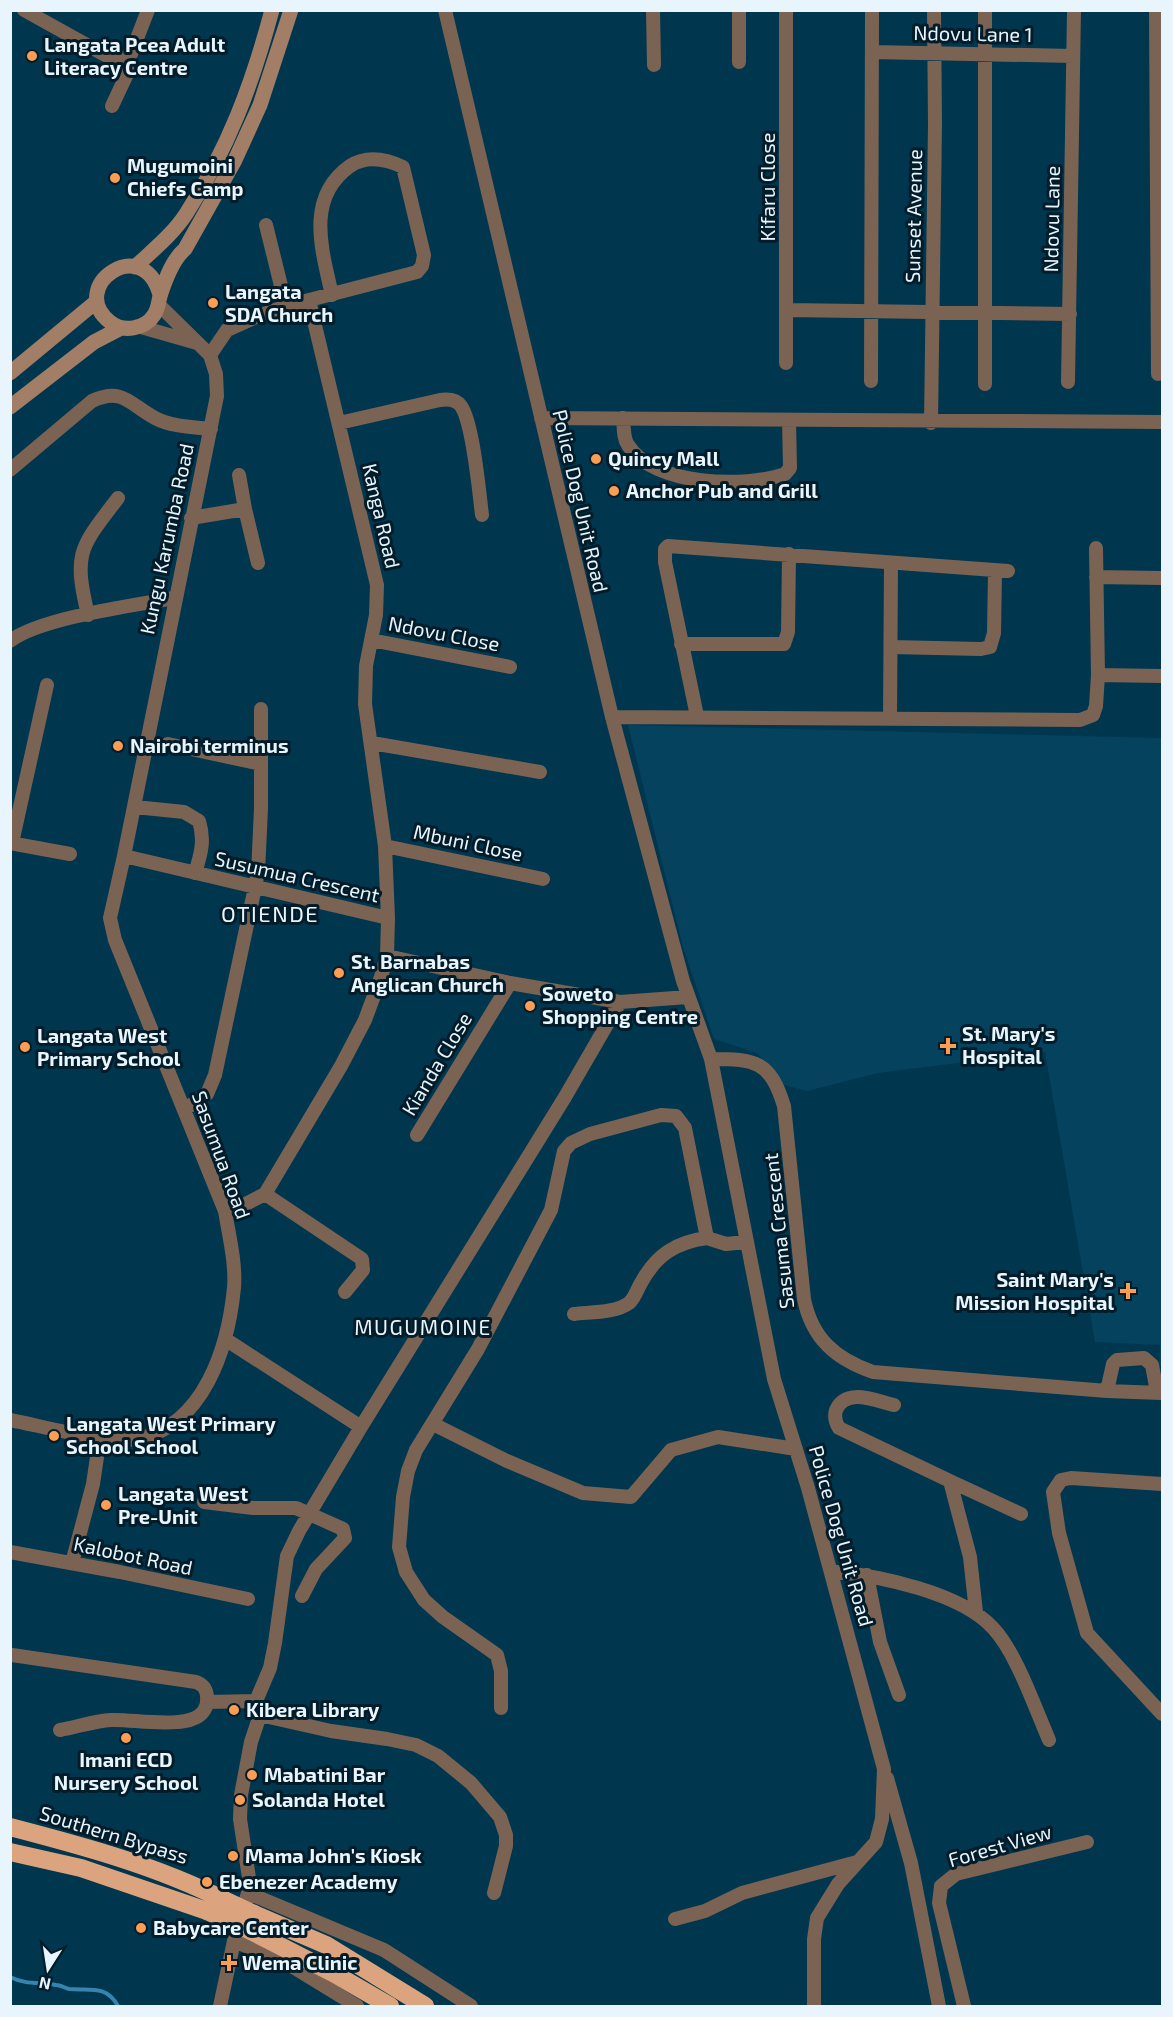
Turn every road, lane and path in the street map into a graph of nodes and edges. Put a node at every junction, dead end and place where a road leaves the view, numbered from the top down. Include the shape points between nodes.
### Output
1 (24, 10) edge
2 (148, 10) edge
3 (272, 10) edge
4 (291, 10) edge
5 (445, 10) edge
6 (653, 10) edge
7 (739, 10) edge
8 (786, 10) edge
9 (872, 10) edge
10 (934, 10) edge
11 (985, 10) edge
12 (1074, 10) edge
13 (1156, 10) edge
14 (872, 52) junction
15 (935, 52) junction
16 (985, 52) junction
17 (1159, 53) edge
18 (1073, 56) junction
19 (127, 57) junction
20 (739, 62) dead end
21 (654, 65) dead end
22 (112, 106) dead end
23 (266, 225) dead end
24 (135, 267) junction
25 (332, 295) junction
26 (159, 300) junction
27 (309, 300) junction
28 (97, 301) junction
29 (286, 306) junction
30 (787, 310) junction
31 (872, 311) junction
32 (932, 312) junction
33 (986, 313) junction
34 (1070, 314) junction
35 (1160, 314) edge
36 (141, 327) junction
37 (121, 328) junction
38 (199, 343) junction
39 (210, 355) junction
40 (786, 363) dead end
41 (10, 373) edge
42 (1158, 374) dead end
43 (871, 381) dead end
44 (1068, 382) dead end
45 (985, 384) dead end
46 (10, 407) edge
47 (541, 418) junction
48 (623, 418) junction
49 (789, 420) junction
50 (1162, 422) edge
51 (339, 423) junction
52 (931, 423) junction
53 (211, 429) junction
54 (10, 470) edge
55 (239, 475) dead end
56 (118, 498) dead end
57 (245, 509) junction
58 (482, 514) dead end
59 (191, 518) junction
60 (1095, 548) dead end
61 (789, 554) junction
62 (258, 563) dead end
63 (891, 563) junction
64 (1096, 577) junction
65 (1162, 578) edge
66 (174, 598) junction
67 (88, 615) junction
68 (371, 640) junction
69 (10, 641) edge
70 (681, 644) junction
71 (891, 647) junction
72 (510, 667) dead end
73 (1098, 675) junction
74 (1162, 676) edge
75 (46, 685) dead end
76 (261, 709) dead end
77 (697, 716) junction
78 (612, 717) junction
79 (890, 718) junction
80 (372, 743) junction
81 (168, 744) dead end
82 (261, 764) junction
83 (540, 772) dead end
84 (135, 807) junction
85 (11, 843) edge
86 (385, 846) junction
87 (70, 854) dead end
88 (124, 856) junction
89 (195, 873) junction
90 (543, 879) dead end
91 (255, 886) junction
92 (388, 918) junction
93 (387, 956) junction
94 (510, 983) junction
95 (688, 997) junction
96 (620, 1002) junction
97 (711, 1059) junction
98 (185, 1109) junction
99 (417, 1135) dead end
100 (265, 1194) junction
101 (225, 1211) junction
102 (707, 1238) junction
103 (746, 1242) junction
104 (345, 1292) dead end
105 (574, 1314) dead end
106 (225, 1339) junction
107 (1107, 1391) junction
108 (1160, 1393) edge
109 (894, 1406) dead end
110 (10, 1420) edge
111 (433, 1424) junction
112 (361, 1427) junction
113 (100, 1437) junction
114 (796, 1449) junction
115 (950, 1481) junction
116 (1162, 1484) edge
117 (204, 1502) dead end
118 (310, 1513) junction
119 (1021, 1514) dead end
120 (10, 1552) edge
121 (72, 1563) junction
122 (831, 1571) junction
123 (867, 1575) junction
124 (302, 1596) dead end
125 (248, 1599) dead end
126 (976, 1612) junction
127 (12, 1655) edge
128 (899, 1695) dead end
129 (256, 1701) junction
130 (207, 1702) junction
131 (501, 1708) dead end
132 (1162, 1714) edge
133 (260, 1715) junction
134 (60, 1730) dead end
135 (1049, 1740) dead end
136 (884, 1769) junction
137 (10, 1827) edge
138 (1087, 1842) dead end
139 (10, 1852) edge
140 (859, 1862) junction
141 (248, 1893) junction
142 (494, 1893) dead end
143 (675, 1919) dead end
144 (252, 1923) junction
145 (234, 1941) junction
146 (220, 2007) edge
147 (357, 2007) edge
148 (390, 2007) edge
149 (424, 2007) edge
150 (471, 2007) edge
151 (814, 2007) edge
152 (939, 2007) edge
153 (964, 2007) edge

1 - 19 street via 105,55 123,60
2 - 19 street
3 - 24 main road via 236,124 221,154 186,214
4 - 26 main road via 260,105 235,160 178,256
5 - 47 street, Police Dog Unit Road
6 - 21 street
7 - 20 street
8 - 30 street, Kifaru Close
9 - 14 street
10 - 15 street, Sunset Avenue
11 - 16 street
12 - 18 street, Ndovu Lane
13 - 17 street
14 - 15 street, Ndovu Lane 1
14 - 31 street
15 - 16 street, Ndovu Lane 1
15 - 32 street, Sunset Avenue
16 - 18 street, Ndovu Lane 1
16 - 33 street
17 - 35 street
18 - 34 street, Ndovu Lane
19 - 22 street via 127,74
23 - 29 street
24 - 26 main road via 152,277
24 - 28 main road via 126,266 107,274 97,290
25 - 25 street via 417,272 424,261 403,167 388,160 370,159 339,174 329,187 321,208 320,237
25 - 27 street
26 - 36 main road via 149,321
26 - 38 street
27 - 29 street
27 - 51 street, Kanga Road
28 - 37 main road via 105,318
28 - 41 main road
29 - 39 street via 227,330
30 - 31 street
30 - 40 street, Kifaru Close
31 - 32 street
31 - 43 street
32 - 33 street
32 - 52 street, Sunset Avenue
33 - 34 street
33 - 45 street
34 - 44 street, Ndovu Lane
35 - 42 street
36 - 37 main road
36 - 38 street
37 - 46 main road via 94,342
38 - 39 street
39 - 53 street, Kungu Karumba Road via 216,374
47 - 48 street
47 - 78 street, Police Dog Unit Road
48 - 49 street
48 - 49 street via 626,444 637,457 680,477 727,482 785,474 790,468
49 - 52 street
50 - 52 street
51 - 58 street via 440,400 457,401 468,424
51 - 68 street, Kanga Road via 377,585
53 - 54 street via 170,423 125,398 105,395 92,401
53 - 59 street, Kungu Karumba Road
55 - 57 street
56 - 67 street via 85,543 79,559
57 - 59 street
57 - 62 street
59 - 66 street, Kungu Karumba Road
60 - 64 street
61 - 63 street
61 - 70 street via 788,632 784,644
61 - 70 street via 668,546 664,555
63 - 71 street
63 - 71 street via 1001,571 990,647
64 - 65 street
64 - 73 street
66 - 67 street
66 - 84 street, Kungu Karumba Road
67 - 69 street via 29,630
68 - 72 street, Ndovu Close
68 - 80 street, Kanga Road via 365,705
70 - 77 street
71 - 79 street
73 - 74 street
73 - 79 street via 1096,706 1088,718
75 - 85 street
76 - 82 street
77 - 78 street
77 - 79 street
78 - 95 street, Police Dog Unit Road
80 - 83 street
80 - 86 street, Kanga Road
81 - 82 street
82 - 91 street
84 - 88 street, Kungu Karumba Road
84 - 89 street via 184,812 198,821 203,834 202,852
85 - 87 street
86 - 90 street, Mbuni Close
86 - 92 street, Kanga Road
88 - 89 street, Susumua Crescent
88 - 98 street, Sasumua Road via 110,918 115,940
89 - 91 street, Susumua Crescent
91 - 92 street, Susumua Crescent
91 - 98 street via 215,1075 207,1094
92 - 93 street, Susumua Crescent
93 - 94 street
93 - 100 street, Susumua Crescent via 365,1020
94 - 96 street
94 - 99 street, Kianda Close
95 - 96 street
95 - 97 street
96 - 112 street
97 - 103 street, Police Dog Unit Road
97 - 107 street, Sasuma Crescent via 743,1059 762,1066 777,1083 784,1107 807,1312 813,1329 829,1350 851,1365 873,1372
98 - 101 street, Sasumua Road
100 - 101 street
100 - 104 street via 362,1259 363,1270
101 - 106 street, Sasumua Road via 234,1287
102 - 103 street via 726,1244
102 - 105 street via 689,1240 665,1253 646,1273 629,1303
102 - 111 street via 686,1128 676,1116 651,1118 571,1143 564,1151 551,1210
103 - 114 street, Police Dog Unit Road via 774,1379
106 - 112 street
106 - 113 street, Sasumua Road via 198,1401 172,1426 136,1439
107 - 108 street, Sasuma Crescent
107 - 108 street via 1117,1360 1144,1358 1152,1365
109 - 115 street via 855,1397 844,1399 837,1407 836,1423 839,1428
110 - 113 street, Sasumua Road
111 - 114 street via 583,1494 631,1497 671,1450 718,1437
111 - 131 street via 408,1471 399,1548 406,1572 424,1600 496,1655 501,1671
112 - 118 street
113 - 121 street via 93,1484
114 - 122 street, Police Dog Unit Road
115 - 119 street
115 - 126 street via 970,1557
116 - 132 street via 1071,1478 1061,1480 1053,1492 1059,1533 1086,1633
117 - 118 street via 253,1508 283,1506
118 - 124 street via 339,1525 345,1538 316,1569
118 - 129 street via 283,1570 270,1668
120 - 121 street, Kalobot Road
121 - 125 street, Kalobot Road
122 - 123 street
122 - 136 street, Police Dog Unit Road
123 - 126 street via 912,1587
123 - 128 street via 880,1642
126 - 135 street via 1006,1646
127 - 130 street via 196,1682 203,1685
129 - 130 street
129 - 133 street
130 - 134 street via 201,1716 186,1721 108,1720
133 - 141 street via 241,1795
133 - 142 street via 331,1731 387,1738 416,1745 438,1756 477,1789 500,1817 506,1846
136 - 140 street, Police Dog Unit Road via 879,1832 872,1848
136 - 152 street via 911,1863
137 - 144 highway, Southern Bypass, bridge via 155,1870 224,1900
138 - 153 street, Forest View via 956,1874 941,1886 939,1903
139 - 144 highway, Southern Bypass, bridge via 81,1868
140 - 143 street via 742,1893 705,1911
140 - 151 street, Police Dog Unit Road via 838,1884 818,1918 814,1939
141 - 145 street
141 - 150 street via 384,1950
144 - 148 highway, Southern Bypass
144 - 149 highway, Southern Bypass via 326,1945
145 - 146 street
145 - 147 street via 285,1962

